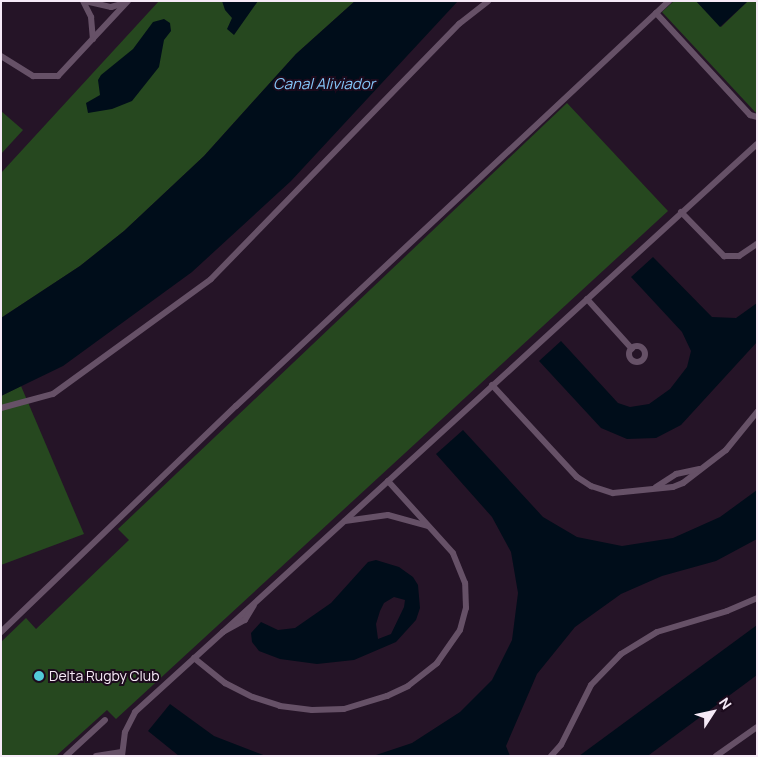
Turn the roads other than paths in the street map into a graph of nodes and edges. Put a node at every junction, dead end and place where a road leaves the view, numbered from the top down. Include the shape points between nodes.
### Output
1 (84, 1) edge
2 (128, 1) edge
3 (488, 1) edge
4 (669, 1) edge
5 (656, 14) junction
6 (93, 39) junction
7 (1, 56) edge
8 (757, 117) edge
9 (757, 144) edge
10 (681, 212) junction
11 (757, 244) edge
12 (587, 299) junction
13 (632, 349) dead end
14 (492, 385) junction
15 (1, 408) edge
16 (757, 412) edge
17 (699, 469) junction
18 (388, 481) junction
19 (656, 487) junction
20 (344, 522) junction
21 (429, 527) junction
22 (757, 598) edge
23 (1, 632) edge
24 (194, 658) junction
25 (105, 720) dead end
26 (757, 727) edge
27 (122, 754) edge
28 (66, 756) edge
29 (96, 756) edge
30 (551, 756) edge
31 (716, 756) edge

1 - 2 street via 111,7
1 - 6 street via 91,17
2 - 6 street
3 - 15 street via 459,24 211,279 53,394
4 - 5 street
5 - 8 street via 750,115
5 - 23 street via 236,406
6 - 7 street via 64,72 51,78 24,72
9 - 10 street
10 - 11 street via 724,256 739,256
10 - 12 street
12 - 13 street
12 - 14 street
14 - 18 street
14 - 19 street via 584,482 600,490 622,493
16 - 17 street via 726,450
17 - 19 street via 676,474
17 - 19 street via 678,485
18 - 20 street
18 - 21 street
20 - 21 street via 388,515
20 - 24 street via 256,602 245,620 223,632
21 - 24 street via 458,563 465,583 466,608 460,630 450,648 408,686 358,706 299,709 268,703 240,692
22 - 30 street via 727,611 657,632 621,654 592,685 561,745
24 - 27 street via 131,718
25 - 28 street
26 - 31 street
27 - 29 street

